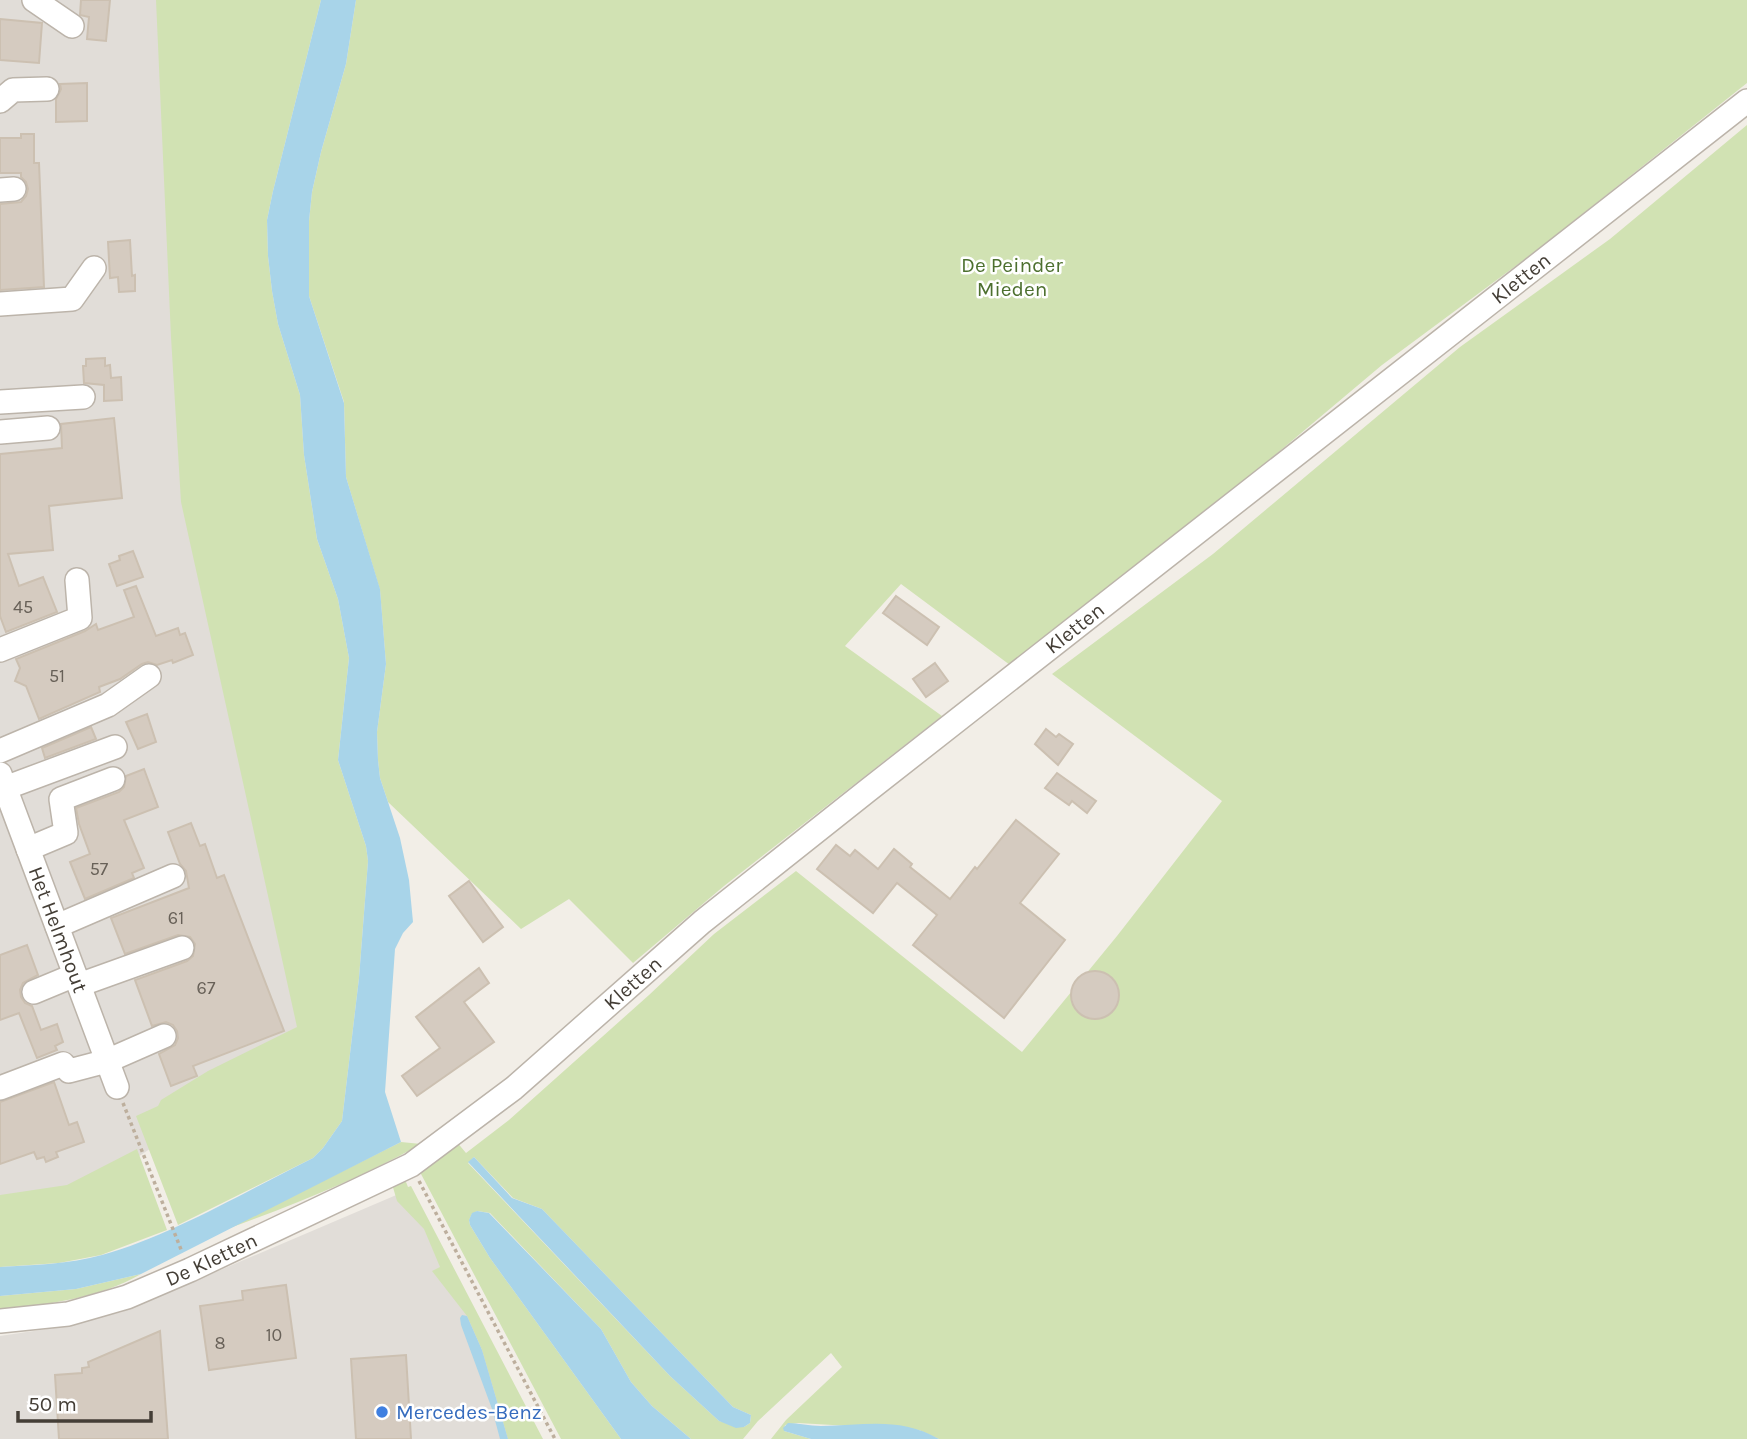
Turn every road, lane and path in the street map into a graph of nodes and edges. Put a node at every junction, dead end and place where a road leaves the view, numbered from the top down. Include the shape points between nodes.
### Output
1 (34, 0) edge
2 (72, 26) dead end
3 (47, 89) dead end
4 (0, 101) edge
5 (1747, 101) edge
6 (94, 268) dead end
7 (0, 304) edge
8 (83, 397) dead end
9 (0, 402) edge
10 (48, 428) dead end
11 (0, 432) edge
12 (77, 580) dead end
13 (0, 650) edge
14 (149, 676) dead end
15 (115, 747) dead end
16 (0, 751) edge
17 (113, 779) dead end
18 (4, 792) edge
19 (28, 849) junction
20 (173, 876) dead end
21 (57, 926) junction
22 (182, 948) dead end
23 (77, 980) junction
24 (34, 992) dead end
25 (164, 1036) dead end
26 (107, 1061) junction
27 (0, 1087) edge
28 (117, 1087) joint
29 (411, 1165) junction
30 (183, 1253) dead end
31 (0, 1321) edge
32 (555, 1439) edge

1 - 2 street
3 - 4 street via 13,90
5 - 29 street, Kletten via 702,922 514,1088
6 - 7 street via 72,299
8 - 9 street
10 - 11 street
12 - 13 street via 80,618
14 - 16 street via 108,705
15 - 18 street
17 - 19 street via 61,799 66,833
18 - 19 street, Het Helmhout
19 - 21 street, Het Helmhout
20 - 21 street
21 - 23 street, Het Helmhout
22 - 23 street
23 - 24 street
23 - 26 street, Het Helmhout
25 - 26 street
26 - 27 street via 69,1071 63,1064
26 - 28 street, Het Helmhout
28 - 30 path
29 - 31 street, De Kletten via 127,1297 68,1314
29 - 32 path

